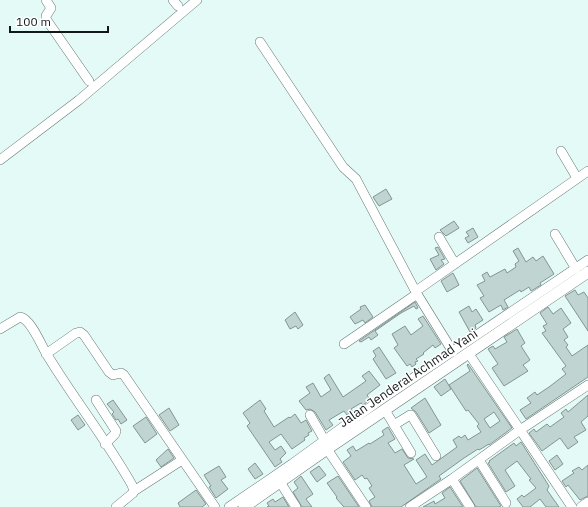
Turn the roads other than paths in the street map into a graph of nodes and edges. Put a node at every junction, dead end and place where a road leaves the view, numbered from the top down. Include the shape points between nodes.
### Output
1 (46, 0) edge
2 (197, 0) edge
3 (260, 42) dead end
4 (89, 80) dead end
5 (561, 150) dead end
6 (0, 160) edge
7 (588, 171) edge
8 (577, 178) junction
9 (555, 234) dead end
10 (439, 237) dead end
11 (588, 260) edge
12 (455, 264) junction
13 (576, 269) junction
14 (588, 272) edge
15 (417, 293) junction
16 (0, 329) edge
17 (344, 344) dead end
18 (453, 352) junction
19 (46, 354) junction
20 (469, 354) junction
21 (588, 386) edge
22 (96, 400) dead end
23 (385, 410) junction
24 (310, 415) dead end
25 (394, 425) junction
26 (520, 430) junction
27 (105, 444) junction
28 (326, 445) junction
29 (411, 453) dead end
30 (436, 456) dead end
31 (182, 460) junction
32 (479, 460) junction
33 (452, 479) junction
34 (280, 482) junction
35 (134, 491) junction
36 (588, 502) edge
37 (506, 503) dead end
38 (116, 507) edge
39 (215, 507) edge
40 (229, 507) edge
41 (244, 507) edge
42 (296, 507) edge
43 (366, 507) edge
44 (410, 507) edge
45 (470, 507) edge
46 (572, 507) edge
47 (581, 507) edge

1 - 4 street via 51,8 46,19
2 - 6 street via 79,100
3 - 15 street via 343,167 356,179
5 - 8 street
7 - 8 street
8 - 12 street
9 - 13 street
10 - 12 street
11 - 13 street
12 - 15 street
13 - 18 street
14 - 20 main road, Jalan Jenderal Achmad Yani
15 - 17 street
15 - 18 street
16 - 19 street via 23,317 32,327
18 - 28 street via 376,404
19 - 27 street
19 - 31 street via 76,333 84,335 109,372 113,375 124,375
20 - 23 main road, Jalan Jenderal Achmad Yani
20 - 26 street
21 - 26 street
22 - 27 street via 116,431
23 - 25 street
23 - 28 main road, Jalan Jenderal Achmad Yani
24 - 28 street
25 - 29 street
25 - 30 street via 410,414
26 - 32 street
26 - 46 street
27 - 35 street via 130,480
28 - 34 main road, Jalan Jenderal Achmad Yani
28 - 40 street
28 - 43 street
31 - 35 street
31 - 39 street
32 - 33 street
32 - 37 street
33 - 44 street
33 - 45 street
34 - 41 main road, Jalan Jenderal Achmad Yani
34 - 42 street
35 - 38 street
36 - 47 street

